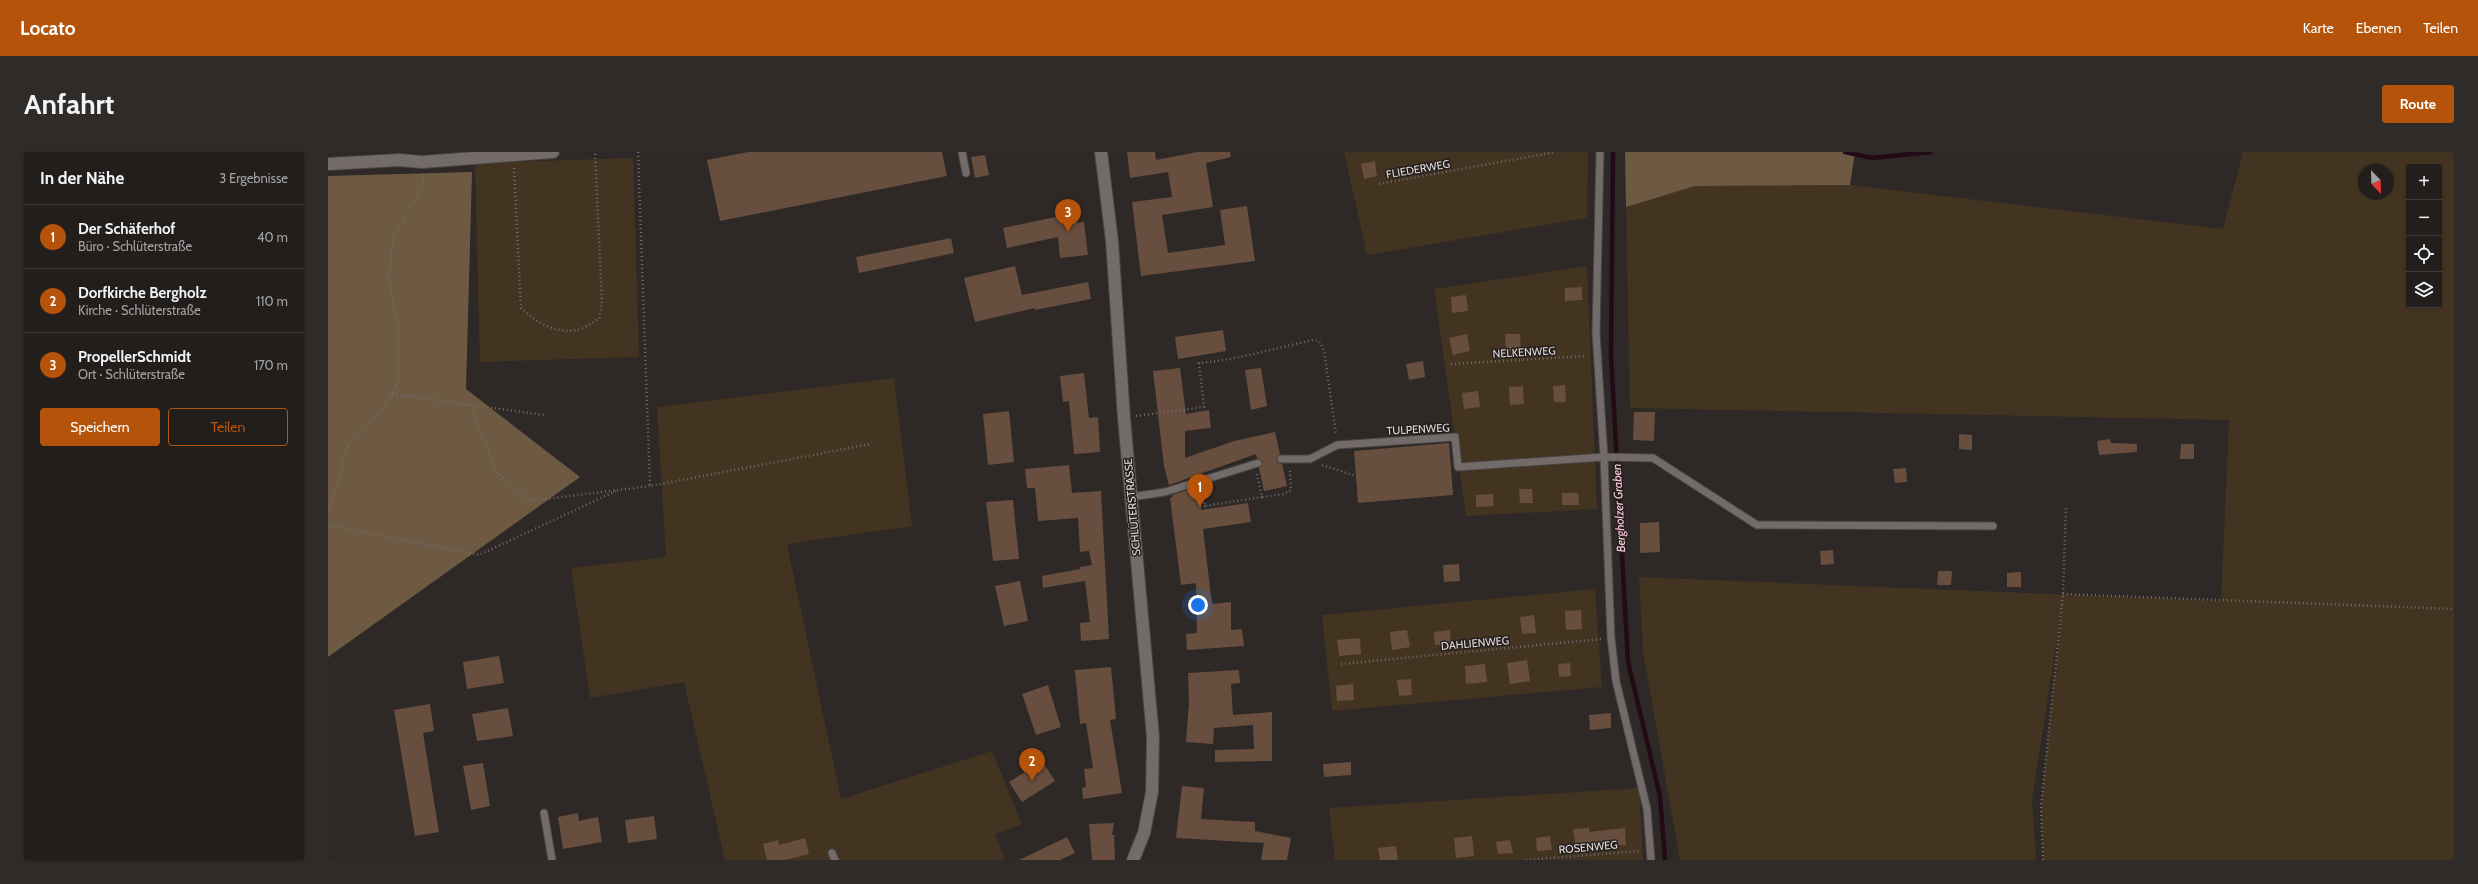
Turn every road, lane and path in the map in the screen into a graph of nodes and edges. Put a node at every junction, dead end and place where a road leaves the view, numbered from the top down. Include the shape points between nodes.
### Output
1 (552, 152) edge
2 (595, 152) edge
3 (638, 152) edge
4 (962, 152) edge
5 (1101, 152) edge
6 (1555, 152) edge
7 (1600, 152) edge
8 (513, 155) junction
9 (422, 162) junction
10 (328, 164) edge
11 (966, 173) dead end
12 (1379, 184) dead end
13 (1598, 356) junction
14 (1451, 364) dead end
15 (392, 394) junction
16 (471, 405) junction
17 (544, 415) dead end
18 (1124, 418) junction
19 (870, 444) dead end
20 (1337, 445) junction
21 (1604, 457) junction
22 (1285, 459) joint
23 (1310, 459) junction
24 (1256, 463) joint
25 (1356, 476) dead end
26 (1200, 481) junction
27 (650, 486) junction
28 (618, 490) junction
29 (1262, 497) junction
30 (1131, 498) junction
31 (1205, 506) junction
32 (2066, 506) dead end
33 (1200, 507) dead end
34 (328, 514) edge
35 (328, 525) edge
36 (1993, 526) dead end
37 (2063, 594) junction
38 (2454, 609) edge
39 (1611, 638) junction
40 (1341, 664) dead end
41 (544, 813) dead end
42 (1651, 850) junction
43 (832, 853) dead end
44 (552, 860) edge
45 (835, 860) edge
46 (1133, 860) edge
47 (1526, 860) edge
48 (1651, 860) edge
49 (2043, 860) edge

1 - 8 street
2 - 8 path via 602,304 599,319 577,330 557,330 537,323 521,308
3 - 27 path
4 - 11 lane
5 - 18 street, SCHLÜTERSTRASSE via 1112,241
6 - 12 path, FLIEDERWEG
7 - 13 lane
8 - 9 street
9 - 10 street via 399,160
9 - 15 path via 423,185 392,239 389,278 398,325 398,382
13 - 14 path, NELKENWEG
13 - 21 lane
15 - 16 path
15 - 34 path via 388,402 348,444
16 - 17 path
16 - 28 path via 495,471 530,501
18 - 20 path via 1204,407 1199,363 1227,361 1253,352 1313,340 1319,341 1324,350
18 - 30 street, SCHLÜTERSTRASSE
19 - 27 path
20 - 21 lane, TULPENWEG via 1455,437 1458,467
20 - 23 lane, TULPENWEG
21 - 36 lane via 1653,458 1757,526
21 - 39 lane
22 - 23 lane, TULPENWEG
22 - 29 path via 1291,490 1284,494
23 - 25 path
24 - 26 lane
24 - 29 path
26 - 30 lane via 1166,492
26 - 31 path
27 - 28 path
28 - 35 path via 480,555
29 - 31 path
30 - 46 street, SCHLÜTERSTRASSE via 1153,737 1152,792 1144,833
31 - 33 path
32 - 37 path
37 - 38 path
37 - 49 path via 2041,807
39 - 40 path, DAHLIENWEG
39 - 42 lane via 1616,681 1647,809
41 - 44 lane
42 - 47 path, ROSENWEG
42 - 48 lane
43 - 45 lane

